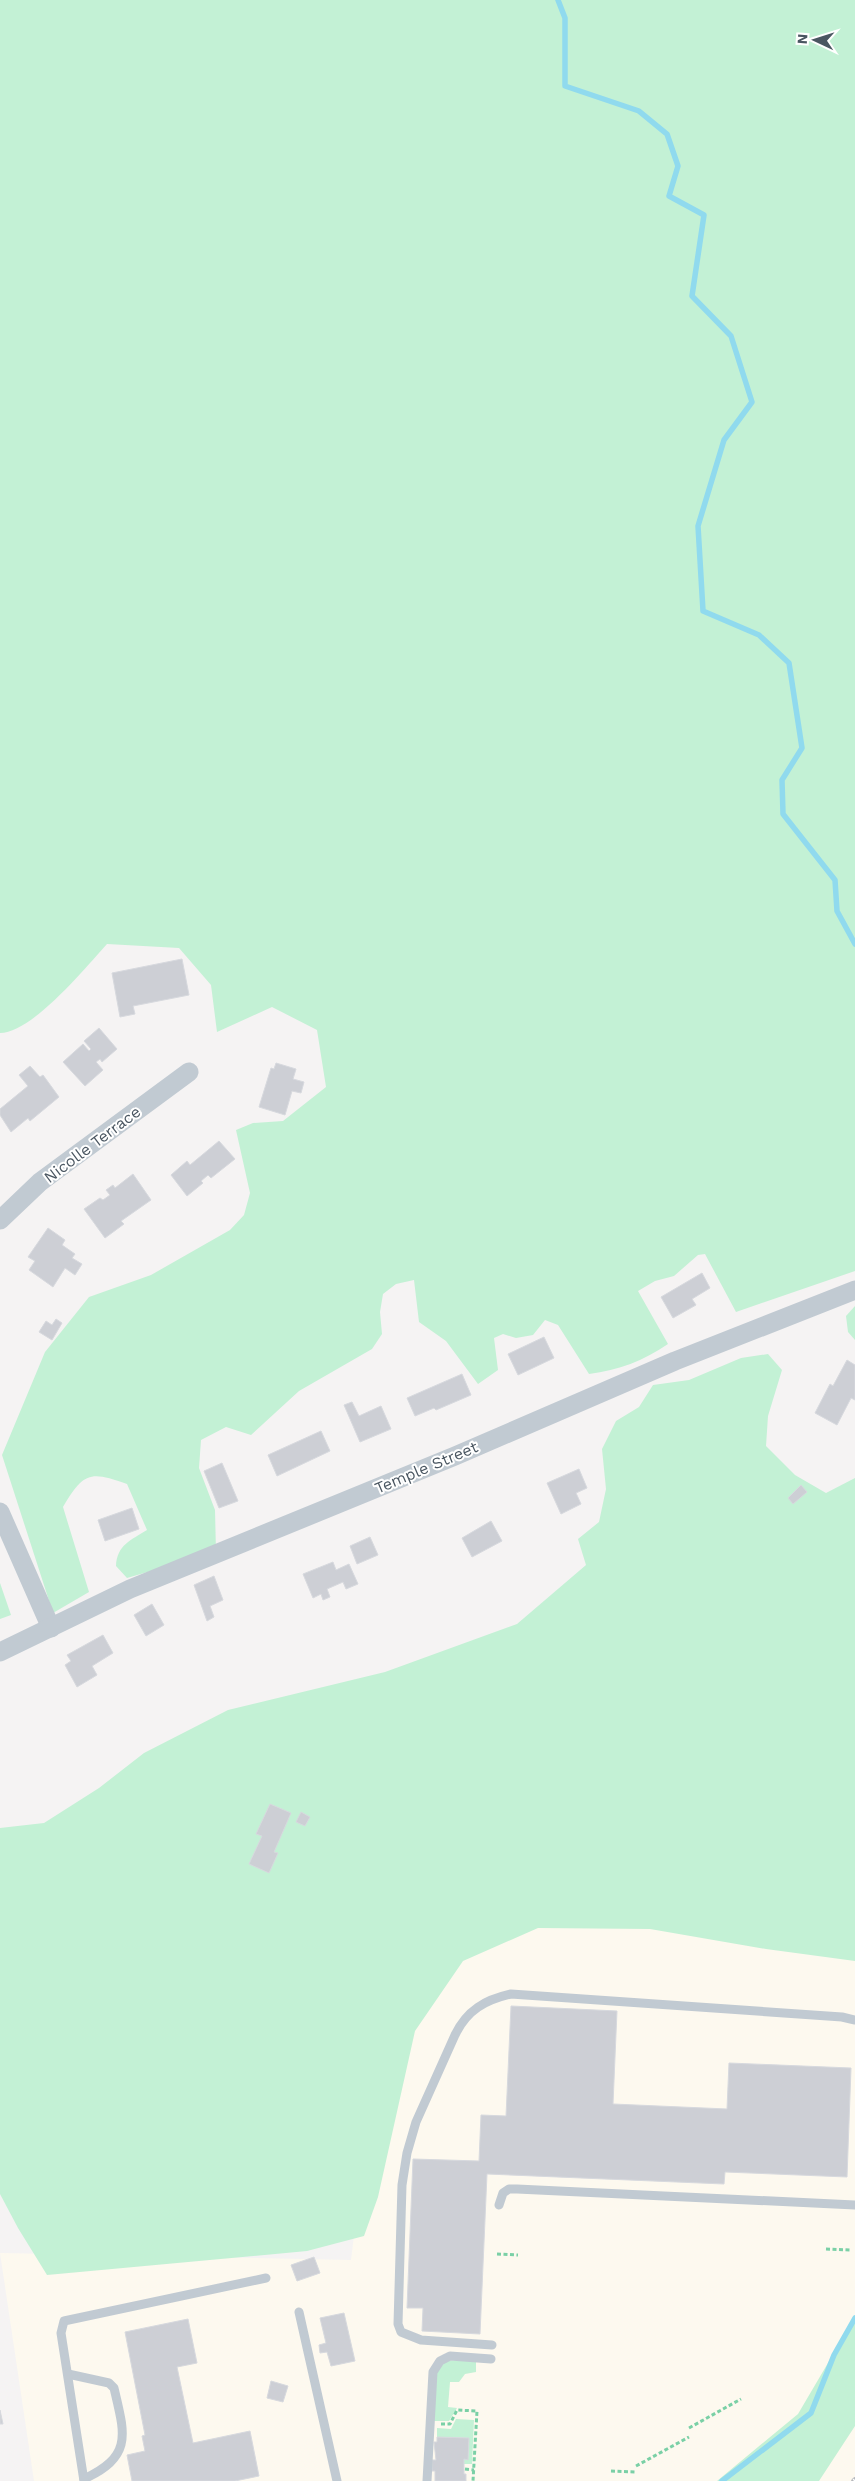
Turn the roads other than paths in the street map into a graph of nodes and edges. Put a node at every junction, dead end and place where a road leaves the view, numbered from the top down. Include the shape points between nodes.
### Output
1 (189, 1072) dead end
2 (0, 1220) edge
3 (855, 1290) edge
4 (0, 1512) edge
5 (51, 1628) junction
6 (0, 1652) edge
7 (855, 2020) edge
8 (499, 2205) dead end
9 (855, 2205) edge
10 (266, 2278) dead end
11 (299, 2312) dead end
12 (492, 2346) dead end
13 (491, 2359) dead end
14 (68, 2374) junction
15 (84, 2480) edge
16 (337, 2481) edge
17 (427, 2481) edge

1 - 2 street, Nicolle Terrace via 40,1182
3 - 5 street, Temple Street via 675,1361 455,1456 130,1589
4 - 5 street
5 - 6 street, Temple Street
7 - 12 lane via 511,1994 491,1998 473,2010 462,2021 416,2122 407,2154 402,2185 398,2324 401,2332 421,2340
8 - 9 lane via 503,2193 517,2189
10 - 14 lane via 64,2321 61,2332
11 - 16 lane
13 - 17 lane via 450,2356 440,2361 433,2372
14 - 15 lane
14 - 15 lane via 109,2383 114,2388 123,2435 117,2455 104,2469

